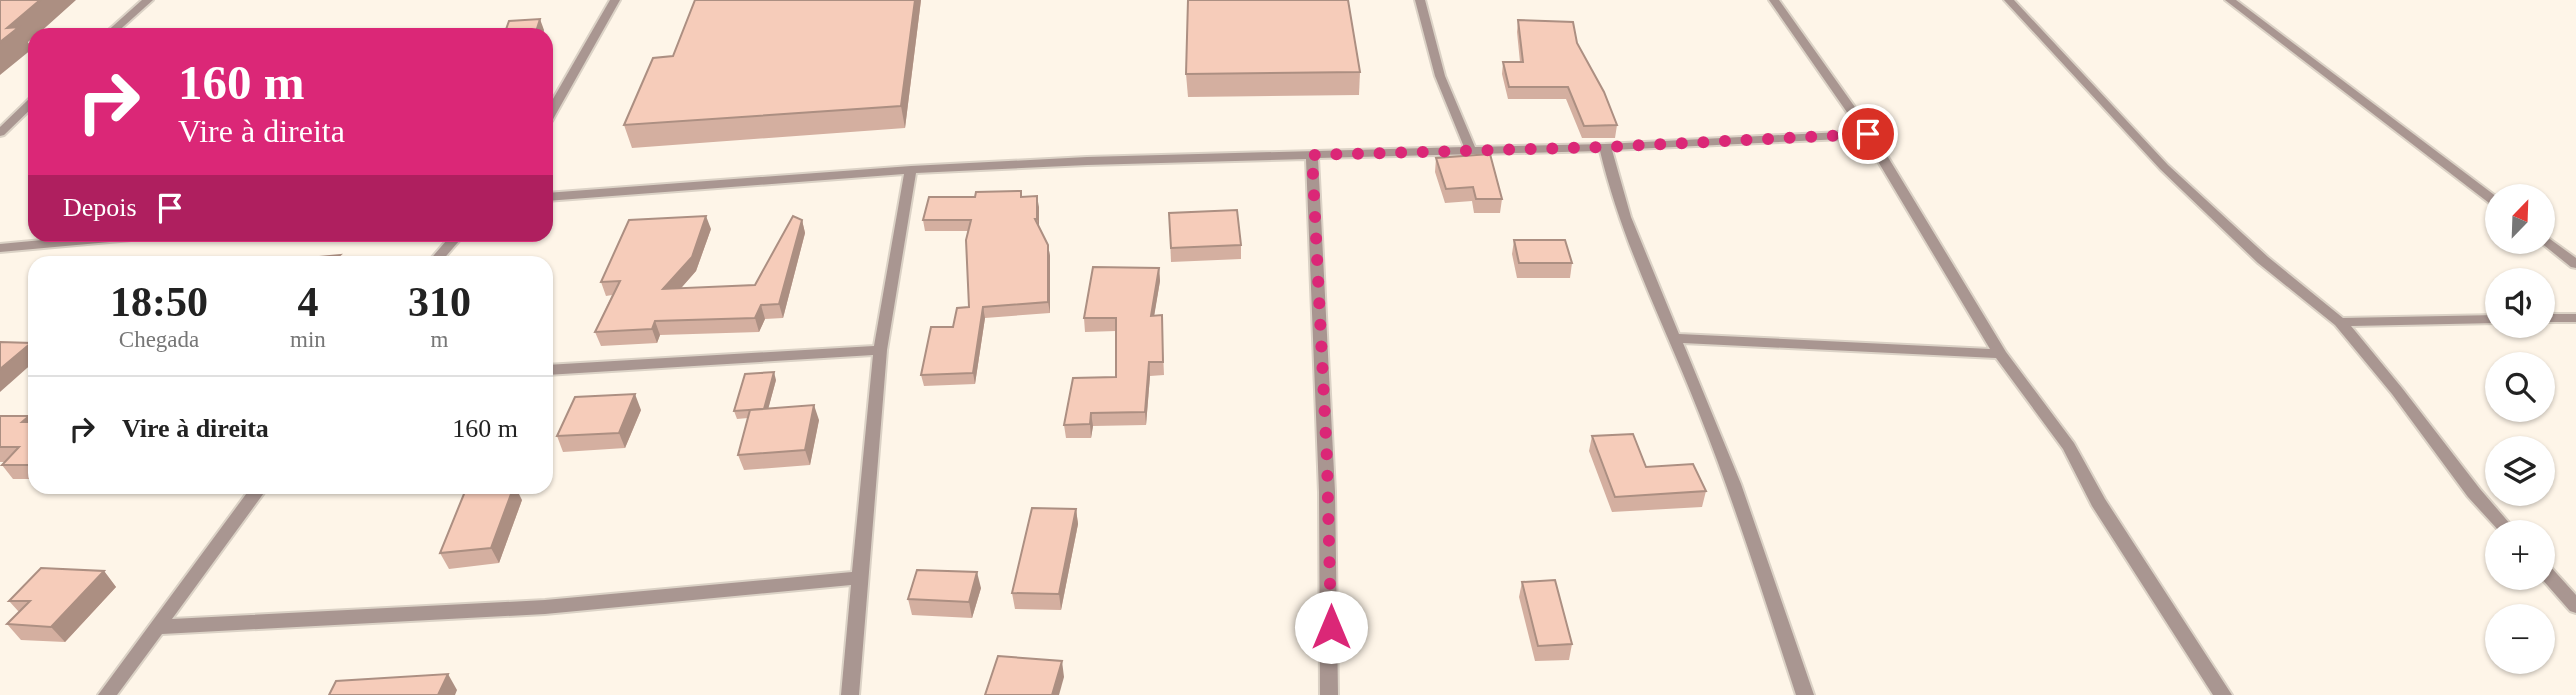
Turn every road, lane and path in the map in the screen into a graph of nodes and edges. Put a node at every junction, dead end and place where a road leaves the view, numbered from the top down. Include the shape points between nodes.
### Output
1 (148, 0) edge
2 (615, 0) edge
3 (1420, 0) edge
4 (1774, 0) edge
5 (2009, 0) edge
6 (2230, 0) edge
7 (116, 28) edge
8 (28, 106) edge
9 (553, 109) edge
10 (0, 133) edge
11 (1868, 134) junction
12 (1605, 147) junction
13 (1471, 151) junction
14 (1312, 155) junction
15 (911, 170) junction
16 (2485, 195) edge
17 (553, 196) edge
18 (66, 242) edge
19 (451, 242) edge
20 (2555, 247) edge
21 (0, 248) edge
22 (440, 256) edge
23 (2576, 264) edge
24 (2485, 318) edge
25 (2555, 318) edge
26 (2576, 318) edge
27 (2340, 322) junction
28 (1674, 338) junction
29 (880, 350) junction
30 (2000, 354) junction
31 (553, 370) edge
32 (255, 494) edge
33 (2499, 520) edge
34 (859, 578) junction
35 (2555, 582) edge
36 (2576, 606) edge
37 (157, 627) junction
38 (107, 695) edge
39 (850, 695) edge
40 (1329, 695) edge
41 (1805, 695) edge
42 (2223, 695) edge

1 - 7 street
2 - 9 street
3 - 13 street via 1440,76
4 - 11 street
5 - 27 street via 2164,167 2263,260
6 - 16 street
8 - 10 street
11 - 12 street
11 - 30 street
12 - 13 street
12 - 28 street via 1615,197 1634,250
13 - 14 street
14 - 15 street
14 - 40 street via 1329,527
15 - 17 street
15 - 29 street
18 - 21 street
19 - 22 street
20 - 23 street
24 - 27 street
25 - 26 street
27 - 33 street
28 - 30 street
28 - 41 street via 1707,415
29 - 31 street
29 - 34 street
30 - 42 street via 2058,430 2098,502
32 - 37 street
34 - 37 street via 545,607
34 - 39 street
35 - 36 street
37 - 38 street

